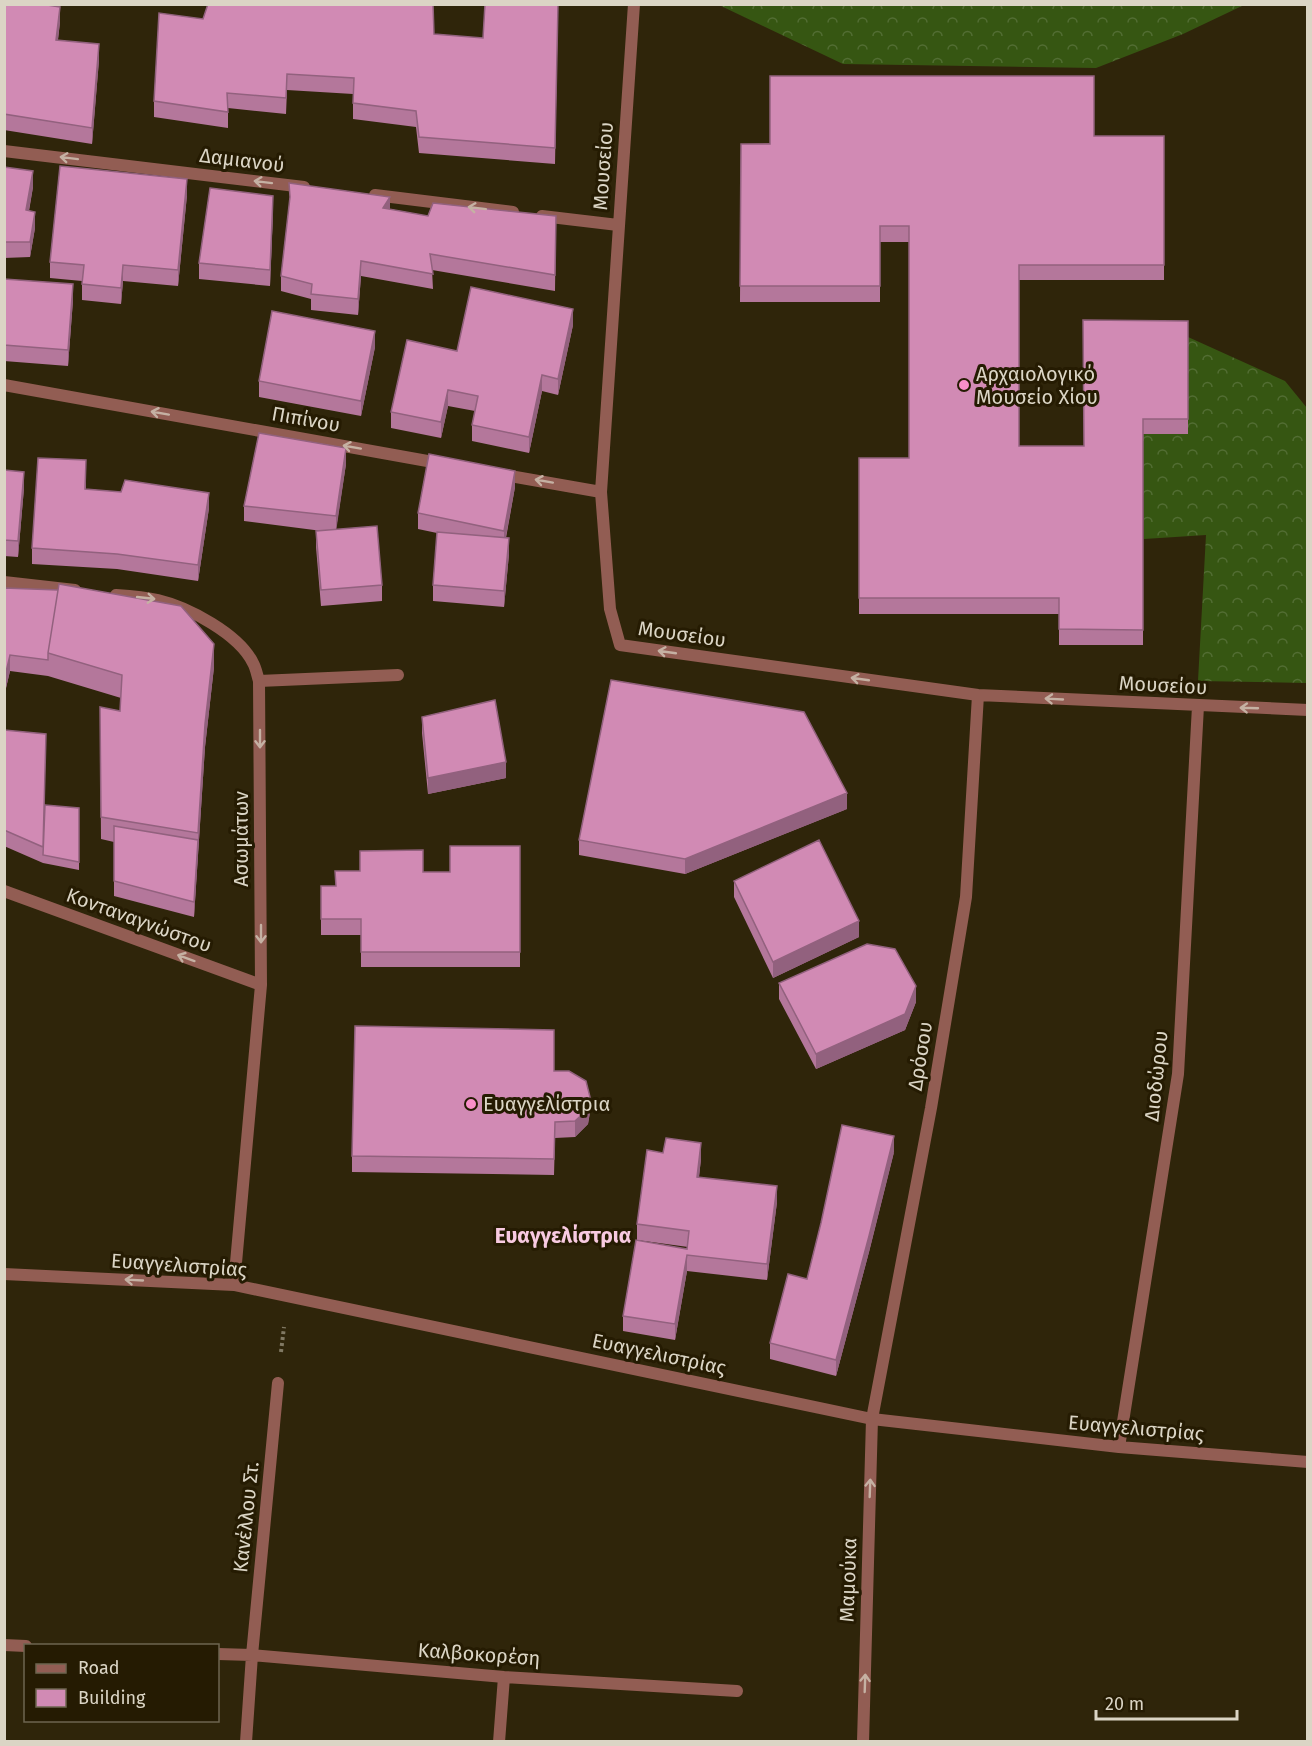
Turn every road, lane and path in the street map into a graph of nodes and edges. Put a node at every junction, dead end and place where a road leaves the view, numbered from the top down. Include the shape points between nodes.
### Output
1 (633, 4) edge
2 (4, 151) edge
3 (311, 188) edge
4 (359, 193) edge
5 (618, 225) junction
6 (4, 385) edge
7 (461, 467) edge
8 (484, 471) edge
9 (601, 492) junction
10 (4, 582) edge
11 (398, 675) dead end
12 (260, 681) junction
13 (978, 695) junction
14 (1198, 706) junction
15 (1308, 710) edge
16 (4, 891) edge
17 (261, 985) junction
18 (4, 1274) edge
19 (234, 1285) junction
20 (286, 1296) junction
21 (278, 1383) joint
22 (872, 1419) junction
23 (1119, 1447) junction
24 (1308, 1462) edge
25 (4, 1645) edge
26 (24, 1646) edge
27 (219, 1654) edge
28 (252, 1655) junction
29 (504, 1677) junction
30 (737, 1691) dead end
31 (246, 1742) edge
32 (499, 1742) edge
33 (863, 1742) edge

1 - 5 street, Μουσείου
3 -> 2 street, Δαμιανού
5 -> 4 street
5 - 9 street, Μουσείου
7 -> 6 street, Πιπίνου
9 -> 8 street
13 -> 9 street, Μουσείου via 620,645 610,609
10 -> 12 street, Ασωμάτων via 157,600 189,610 240,646 253,662
11 - 12 street
12 -> 17 street, Ασωμάτων
14 -> 13 street, Μουσείου
13 - 22 street, Δρόσου via 966,897
15 -> 14 street, Μουσείου
14 - 23 street, Διοδώρου via 1178,1074
17 -> 16 street, Κονταναγνώστου
17 - 19 street, Ασωμάτων
19 -> 18 street, Ευαγγελιστρίας
19 - 20 street, Ευαγγελιστρίας
20 - 21 path
20 - 22 street, Ευαγγελιστρίας
21 - 28 street, Κανέλλου Στ.
22 - 23 street, Ευαγγελιστρίας
33 -> 22 street, Μαμούκα
23 - 24 street, Ευαγγελιστρίας
25 - 26 street
27 - 28 street, Καλβοκορέση
28 - 29 street, Καλβοκορέση
28 - 31 street, Κανέλλου Στ.
29 - 30 street, Καλβοκορέση
29 - 32 street

